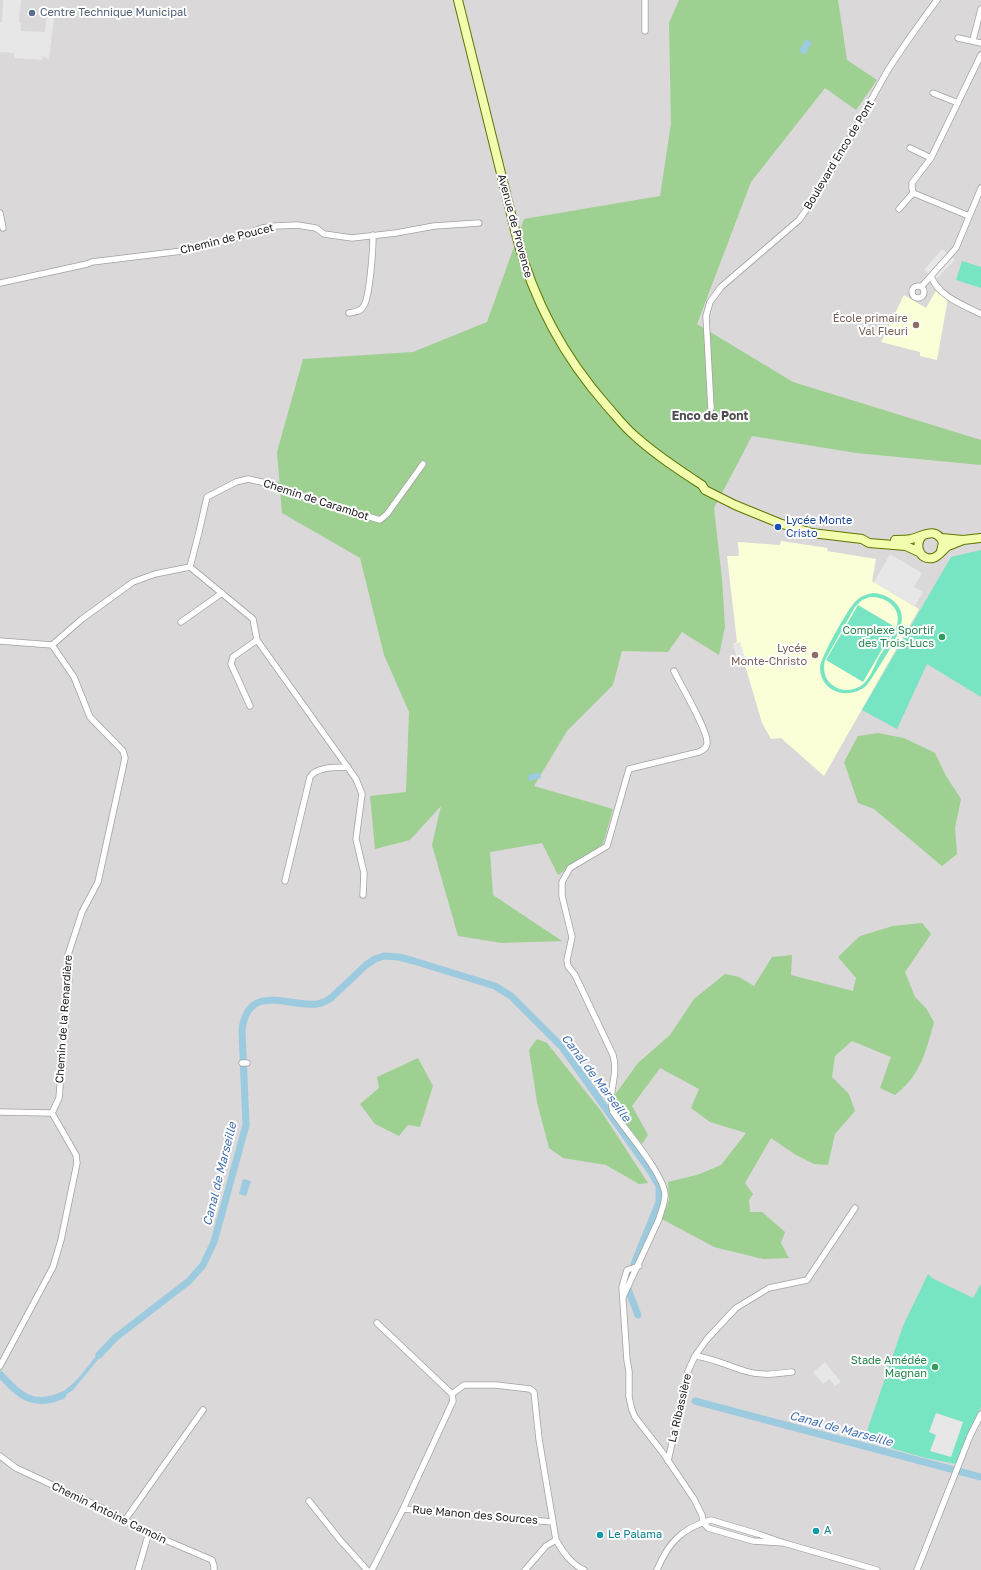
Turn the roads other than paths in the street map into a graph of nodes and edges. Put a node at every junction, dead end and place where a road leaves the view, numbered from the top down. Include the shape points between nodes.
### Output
1 (458, 0) edge
2 (645, 0) edge
3 (937, 0) edge
4 (981, 9) edge
5 (645, 31) dead end
6 (958, 38) dead end
7 (973, 40) junction
8 (981, 43) edge
9 (981, 55) edge
10 (933, 93) dead end
11 (958, 103) junction
12 (910, 148) dead end
13 (931, 158) junction
14 (981, 188) edge
15 (913, 194) junction
16 (979, 196) edge
17 (899, 209) dead end
18 (0, 213) edge
19 (969, 216) junction
20 (479, 223) dead end
21 (2, 228) dead end
22 (373, 235) junction
23 (931, 276) junction
24 (0, 283) edge
25 (922, 286) dead end
26 (349, 313) dead end
27 (981, 314) edge
28 (711, 408) dead end
29 (423, 464) dead end
30 (923, 535) junction
31 (940, 538) junction
32 (981, 538) edge
33 (862, 540) junction
34 (963, 540) junction
35 (919, 552) junction
36 (941, 552) junction
37 (190, 567) junction
38 (222, 593) junction
39 (181, 622) dead end
40 (257, 640) junction
41 (0, 641) edge
42 (52, 645) junction
43 (674, 671) dead end
44 (250, 706) dead end
45 (348, 767) junction
46 (285, 881) dead end
47 (363, 895) dead end
48 (0, 1112) edge
49 (52, 1113) junction
50 (855, 1208) dead end
51 (634, 1267) junction
52 (625, 1292) junction
53 (377, 1323) dead end
54 (695, 1356) junction
55 (0, 1366) edge
56 (792, 1372) dead end
57 (452, 1394) junction
58 (203, 1410) dead end
59 (981, 1414) edge
60 (0, 1456) edge
61 (668, 1461) junction
62 (309, 1500) dead end
63 (403, 1509) junction
64 (125, 1520) junction
65 (553, 1522) junction
66 (703, 1522) junction
67 (147, 1539) dead end
68 (556, 1540) junction
69 (784, 1543) junction
70 (138, 1570) edge
71 (214, 1570) edge
72 (367, 1570) edge
73 (372, 1570) edge
74 (525, 1570) edge
75 (584, 1570) edge
76 (657, 1570) edge
77 (877, 1570) edge
78 (917, 1570) edge

1 - 33 main road, Avenue de Provence via 522,257 533,289 553,331 588,384 635,436 705,490 759,516 812,533
2 - 5 street
3 - 28 street, Boulevard Enco de Pont via 889,70 803,215 721,287 710,302 706,316
4 - 7 street
6 - 7 street
7 - 8 street
9 - 11 street
10 - 11 street
11 - 13 street
12 - 13 street
13 - 15 street via 912,183
14 - 16 street
15 - 17 street
15 - 19 street
16 - 19 street
18 - 21 street
19 - 23 street via 956,248
20 - 22 street, Chemin de Poucet via 434,226
22 - 24 street, Chemin de Poucet via 352,238 324,234 316,228 297,225 274,226 182,251 92,262
22 - 26 street via 368,291 364,306 361,310
23 - 25 street
23 - 27 street via 935,285 949,297
29 - 37 street, Chemin de Carambot via 380,520 275,485 248,479 236,482 206,497
30 - 31 main road via 933,533
30 - 33 main road, Avenue de Provence via 909,540
30 - 35 main road via 918,543
31 - 34 main road
31 - 36 main road via 943,542
32 - 34 main road
33 - 35 main road, Avenue de Provence via 869,543 906,546
34 - 36 main road
35 - 36 main road via 924,557 931,558
37 - 38 street
37 - 42 street via 155,574 133,582
38 - 39 street
38 - 40 street via 253,619
40 - 44 street via 233,657 232,664
40 - 45 street
41 - 42 street
42 - 49 street, Chemin de la Renardière via 74,677 90,717 124,751 125,758 98,882 82,912 68,955 69,980 59,1098
43 - 51 street via 705,732 705,748 699,752 629,769 607,846 570,868 562,882 562,896 572,937 568,966 578,982 615,1063 610,1103 613,1112 653,1168 663,1185 665,1195 659,1219
45 - 46 street via 318,770 310,777
45 - 47 street via 362,794 356,839 364,873
48 - 49 street
49 - 55 street via 76,1155 77,1163 53,1267
50 - 54 street, La Ribassière via 807,1280 769,1288 736,1308
51 - 52 street
51 - 52 street via 627,1270 623,1281
52 - 61 street via 628,1386 632,1410
53 - 57 street
54 - 56 street via 706,1357 746,1372 767,1375
54 - 61 street, La Ribassière via 688,1371
57 - 63 street, Rue Manon des Sources via 453,1401
57 - 65 street, Rue Manon des Sources via 464,1385 496,1385 530,1389 534,1392
58 - 64 street
59 - 78 street
60 - 64 street, Chemin Antoine Camoin via 16,1468
61 - 66 street via 694,1499
62 - 72 street
63 - 65 street, Rue Manon des Sources
63 - 73 street
64 - 71 street, Chemin Antoine Camoin via 212,1560
65 - 68 street, Rue Manon des Sources
66 - 69 street via 711,1520
66 - 69 street via 708,1528 753,1541
66 - 76 street via 677,1537 663,1554
67 - 70 street
68 - 74 street via 546,1546
68 - 75 street, Rue Manon des Sources via 571,1561
69 - 77 street

